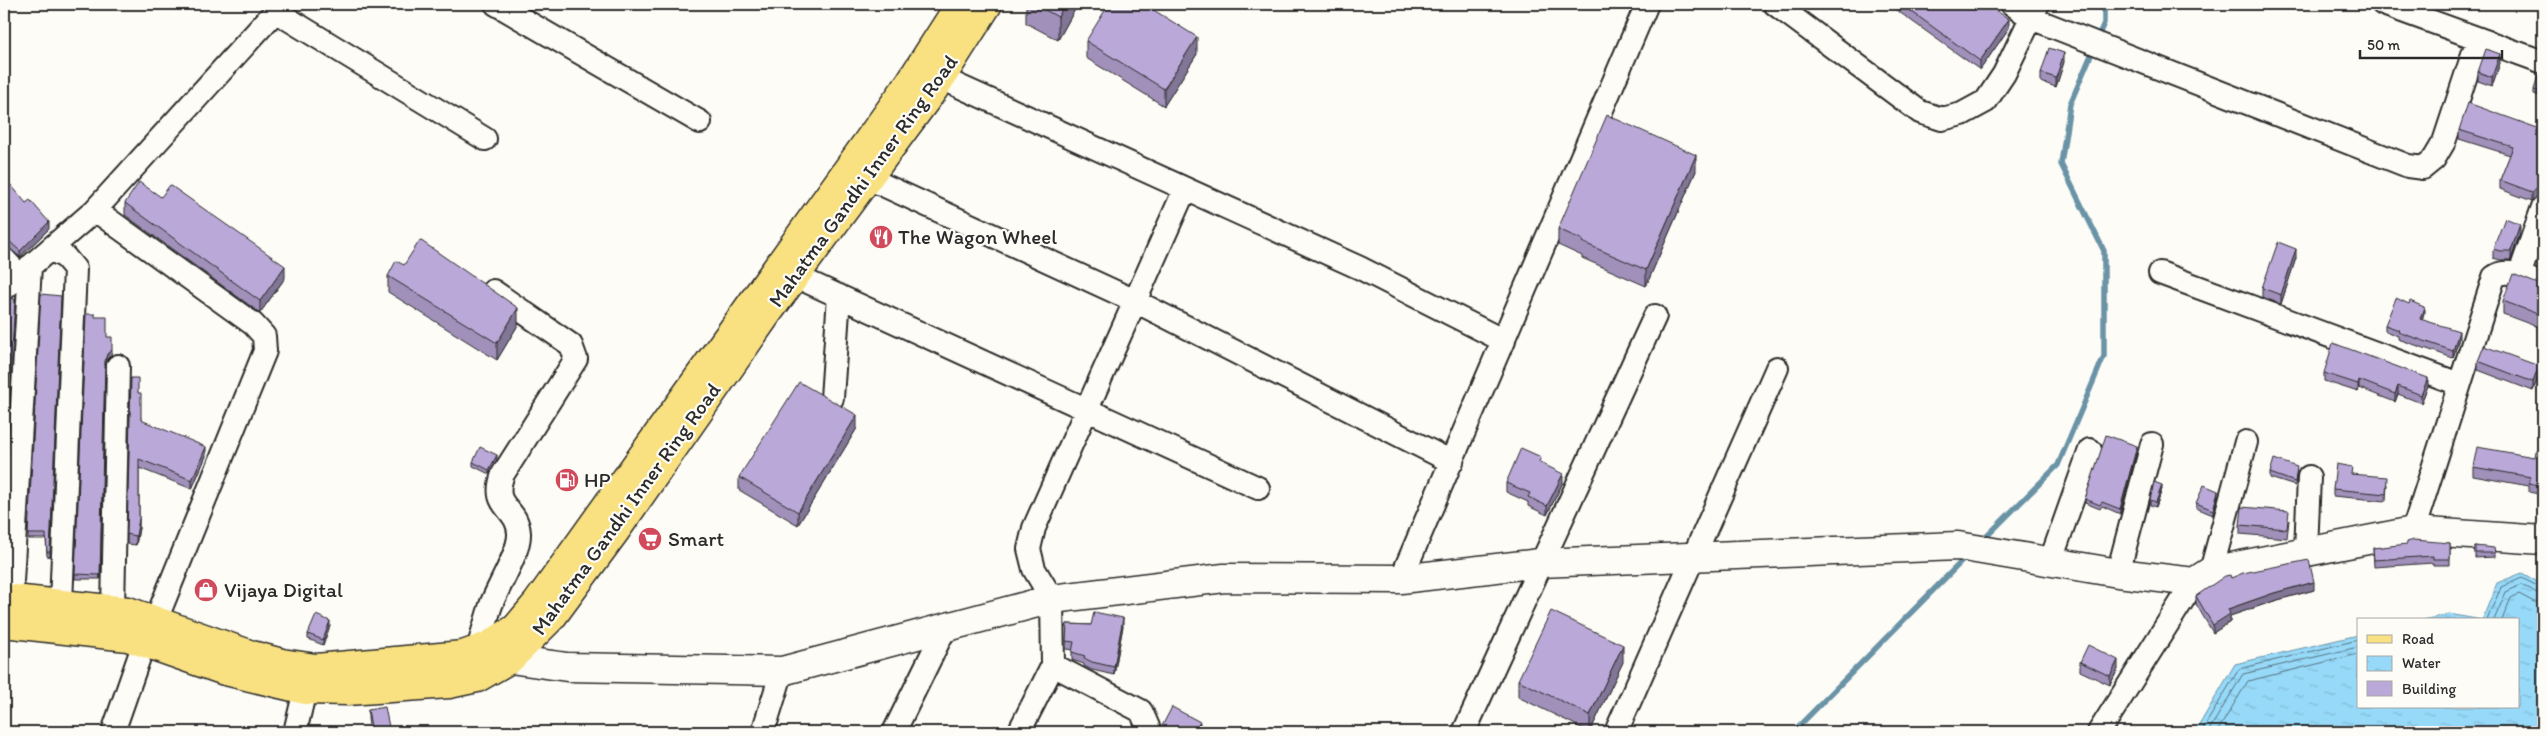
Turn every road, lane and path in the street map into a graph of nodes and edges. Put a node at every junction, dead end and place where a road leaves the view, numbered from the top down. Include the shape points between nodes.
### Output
1 (496, 4) edge
2 (960, 4) edge
3 (988, 4) edge
4 (1647, 4) edge
5 (1775, 4) edge
6 (2012, 4) edge
7 (2383, 4) edge
8 (278, 7) edge
9 (2410, 9) edge
10 (2035, 11) edge
11 (2478, 39) junction
12 (2543, 62) edge
13 (941, 78) junction
14 (700, 122) dead end
15 (485, 139) dead end
16 (868, 178) junction
17 (1185, 189) junction
18 (2543, 207) edge
19 (95, 210) junction
20 (52, 250) junction
21 (4, 259) edge
22 (2160, 273) dead end
23 (795, 276) junction
24 (2519, 276) junction
25 (18, 277) edge
26 (472, 277) edge
27 (2543, 285) edge
28 (839, 296) junction
29 (1135, 301) junction
30 (1654, 316) dead end
31 (1504, 341) junction
32 (118, 366) dead end
33 (1777, 368) dead end
34 (2460, 384) junction
35 (832, 398) edge
36 (1086, 410) junction
37 (2246, 442) dead end
38 (2152, 444) dead end
39 (2090, 450) dead end
40 (1452, 462) junction
41 (2309, 477) dead end
42 (1258, 488) dead end
43 (2413, 531) junction
44 (2543, 540) edge
45 (2306, 551) junction
46 (1691, 558) junction
47 (2051, 560) junction
48 (1540, 563) junction
49 (2118, 573) junction
50 (2203, 576) junction
51 (1402, 579) junction
52 (1052, 599) junction
53 (61, 603) junction
54 (6, 607) edge
55 (114, 609) junction
56 (945, 628) junction
57 (150, 631) junction
58 (492, 652) junction
59 (1053, 665) junction
60 (782, 671) junction
61 (305, 690) junction
62 (113, 732) edge
63 (296, 732) edge
64 (763, 732) edge
65 (894, 732) edge
66 (1019, 732) edge
67 (1147, 732) edge
68 (1464, 732) edge
69 (1616, 732) edge
70 (2099, 732) edge

1 - 14 street
2 - 58 main road, Mahatma Gandhi Inner Ring Road via 886,116 537,603
3 - 13 main road, Mahatma Gandhi Inner Ring Road
4 - 31 street
5 - 10 street via 1920,112 1942,120 1986,101 2004,74
6 - 10 street
7 - 9 street
8 - 15 street
8 - 19 street
9 - 11 street
10 - 11 street via 2073,34 2408,166 2423,168 2434,159 2444,142
11 - 12 street
13 - 16 main road, Mahatma Gandhi Inner Ring Road
13 - 17 street
16 - 23 main road, Mahatma Gandhi Inner Ring Road
16 - 29 street
17 - 29 street
17 - 31 street via 1360,268
18 - 24 street
19 - 20 street
19 - 57 street via 253,324 264,336 265,351
20 - 25 street
20 - 53 street via 65,257 75,269
21 - 25 street
22 - 34 street
23 - 28 street
23 - 58 main road, Mahatma Gandhi Inner Ring Road via 552,617
24 - 27 street
24 - 34 street via 2500,272 2494,277
25 - 54 street
26 - 58 street via 571,345 576,359 503,474 498,488 500,500 516,522 519,540 491,606
28 - 35 street
28 - 36 street
29 - 36 street
29 - 40 street
30 - 48 street
31 - 40 street
32 - 55 street
33 - 46 street
34 - 43 street
36 - 42 street
36 - 52 street via 1034,528 1030,549 1034,569
37 - 50 street
38 - 49 street
39 - 47 street
40 - 51 street
41 - 45 street
43 - 44 street
43 - 45 street
45 - 50 street
46 - 47 street via 1958,546
46 - 48 street
46 - 69 street
47 - 49 street
48 - 51 street
48 - 68 street
49 - 50 street
50 - 70 street
51 - 52 street via 1224,578
52 - 56 street
52 - 59 street
53 - 54 main road, Mahatma Gandhi Inner Ring Road
53 - 55 main road, Mahatma Gandhi Inner Ring Road
54 - 57 main road, Mahatma Gandhi Inner Ring Road via 95,632
55 - 57 main road, Mahatma Gandhi Inner Ring Road
56 - 60 street
56 - 65 street
57 - 58 main road, Mahatma Gandhi Inner Ring Road via 216,644 282,663 316,668
57 - 61 main road, Mahatma Gandhi Inner Ring Road via 225,671
57 - 62 street
58 - 60 street via 567,667
58 - 61 main road, Mahatma Gandhi Inner Ring Road via 477,678 449,684 347,691
59 - 66 street
59 - 67 street via 1141,711
60 - 64 street
61 - 63 street

